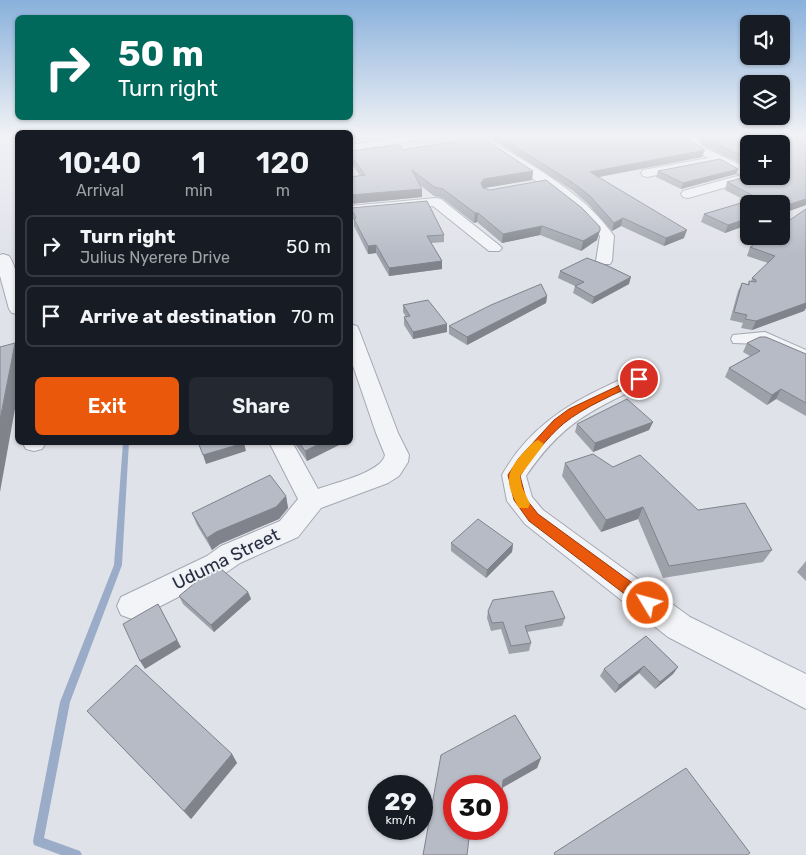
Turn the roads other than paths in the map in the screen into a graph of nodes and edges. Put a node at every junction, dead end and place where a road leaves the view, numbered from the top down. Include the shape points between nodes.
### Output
1 (535, 175) edge
2 (740, 178) edge
3 (547, 183) junction
4 (530, 186) edge
5 (688, 194) dead end
6 (353, 210) edge
7 (494, 248) dead end
8 (7, 258) edge
9 (604, 260) dead end
10 (15, 295) edge
11 (740, 339) dead end
12 (353, 348) edge
13 (806, 358) edge
14 (356, 367) edge
15 (639, 379) dead end
16 (282, 445) edge
17 (312, 501) junction
18 (132, 606) dead end
19 (806, 692) edge

1 - 3 street
2 - 5 street
3 - 4 street
3 - 9 street via 568,197 606,233
6 - 7 street via 436,202
8 - 10 street
11 - 13 street via 766,338
12 - 14 street, Uduma Street
14 - 17 street, Uduma Street via 397,455 396,462 379,477
15 - 19 street via 558,422 514,475 520,500 534,517 679,626
16 - 17 street
17 - 18 street, Uduma Street via 289,528 231,554

